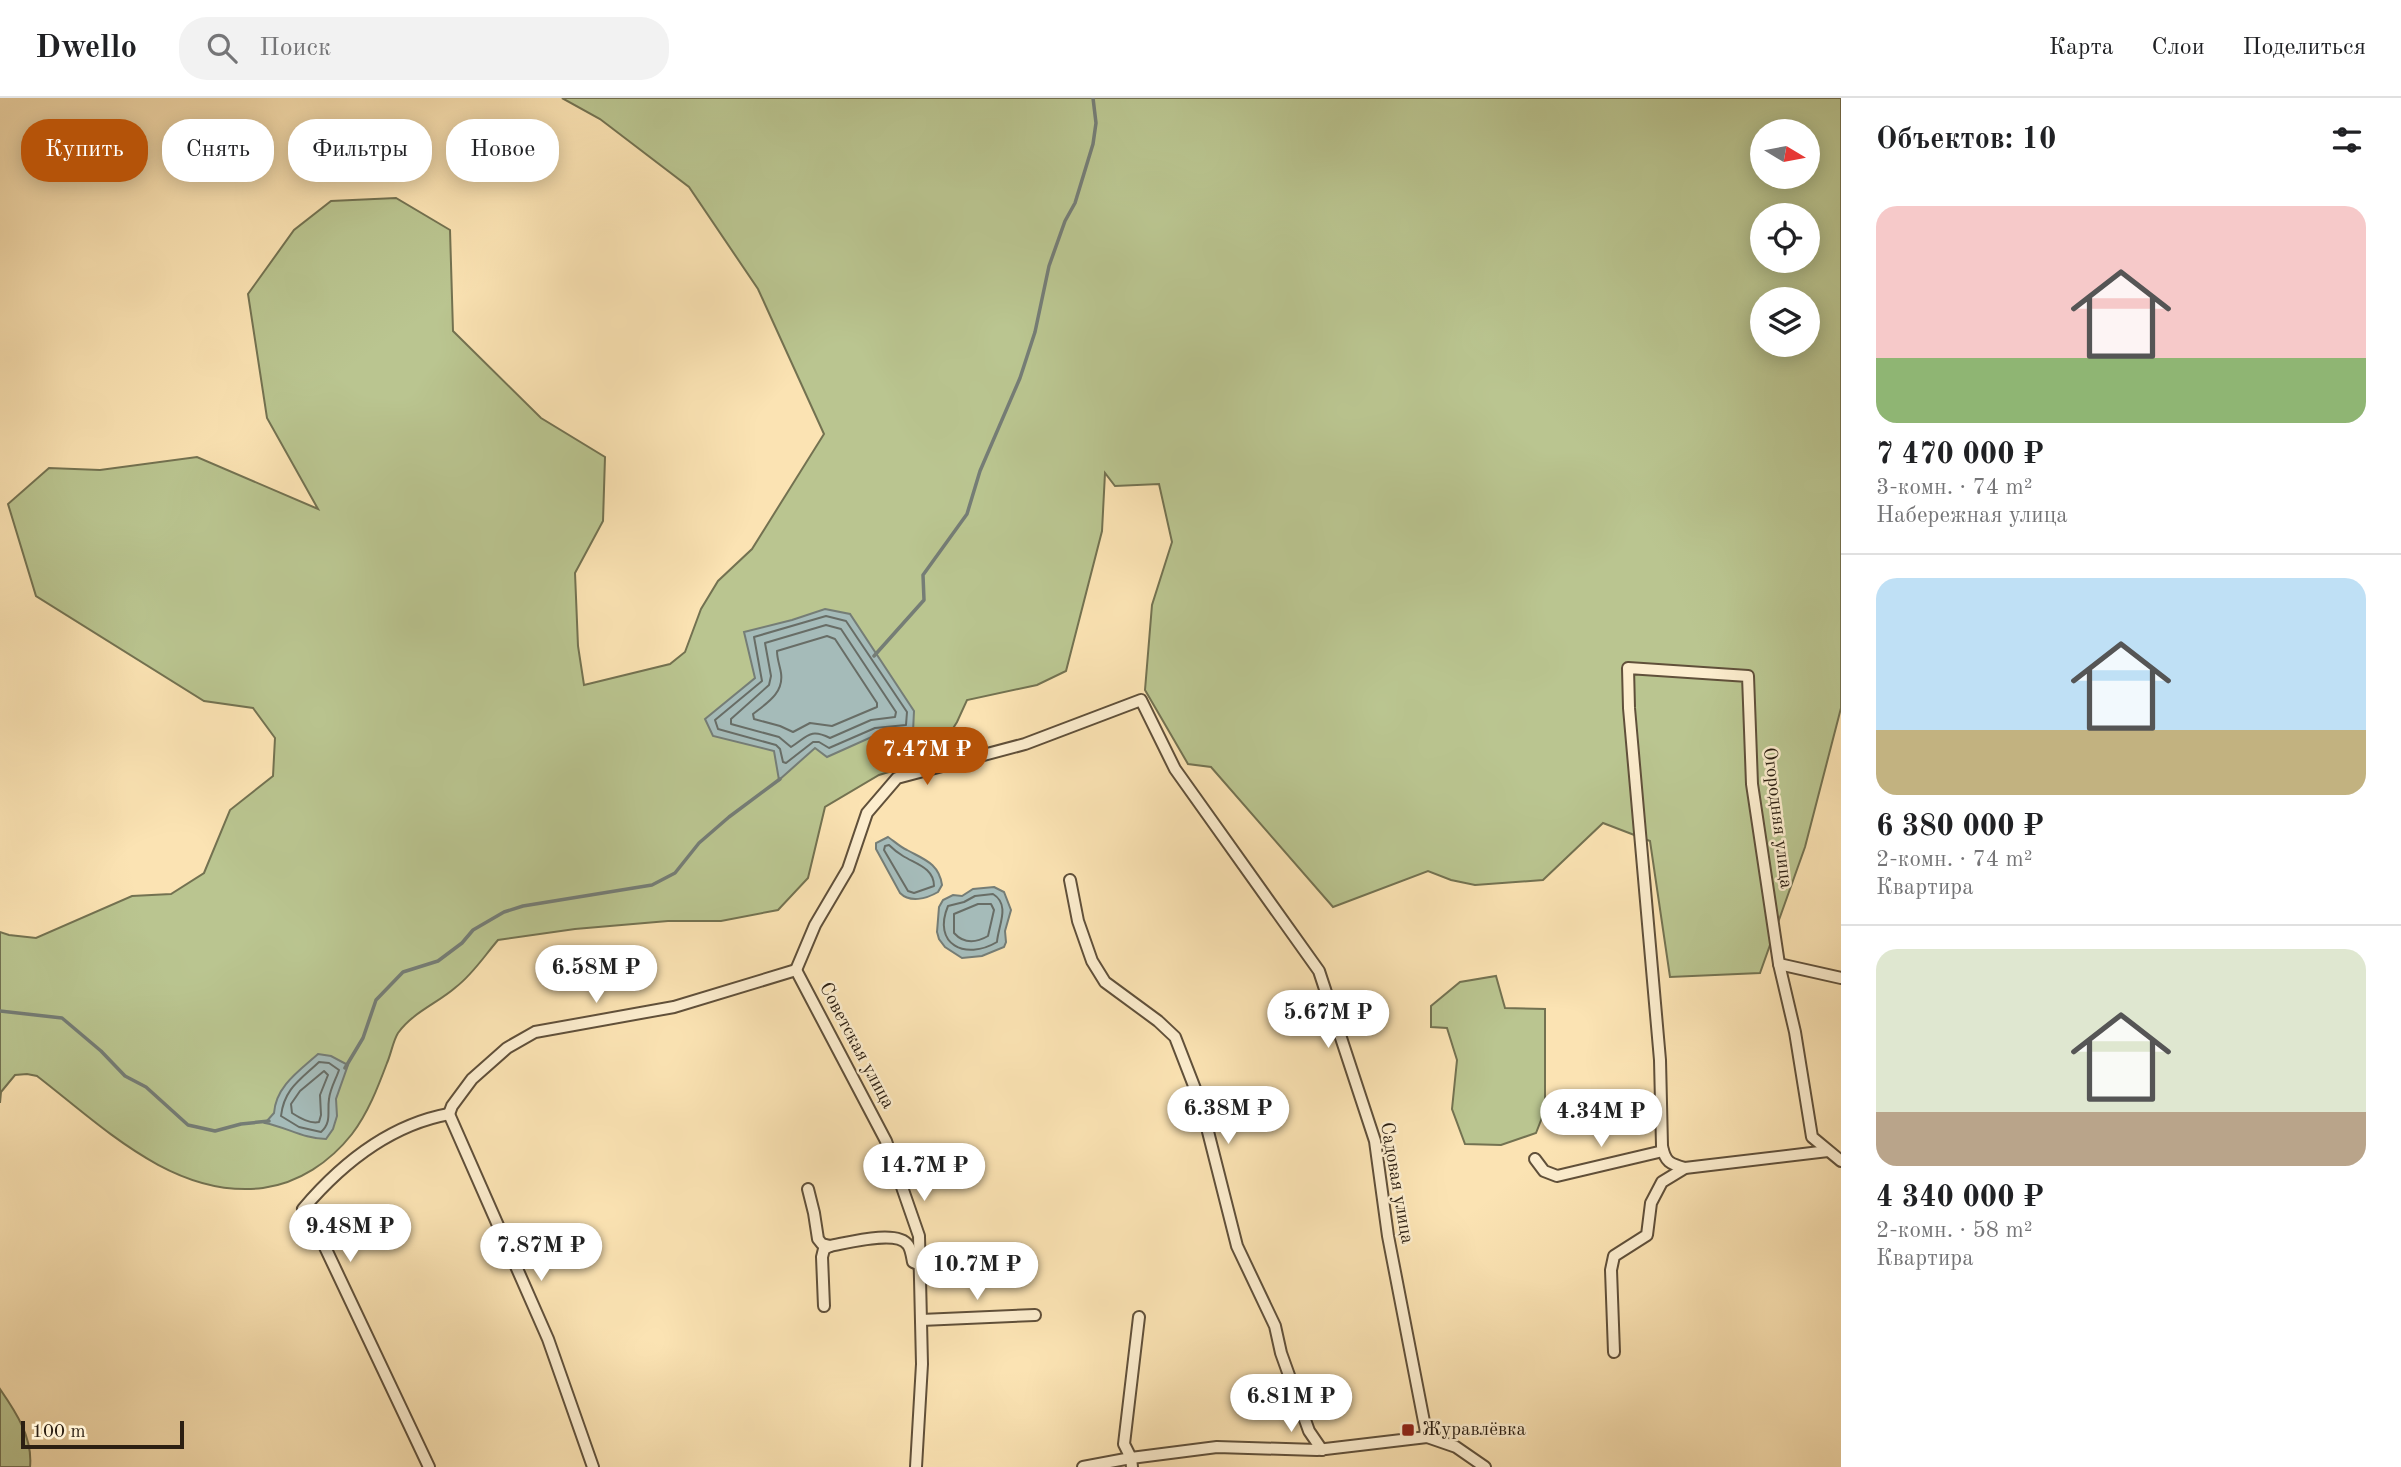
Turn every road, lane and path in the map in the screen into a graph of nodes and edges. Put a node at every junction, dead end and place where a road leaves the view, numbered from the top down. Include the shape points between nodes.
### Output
1 (1070, 880) dead end
2 (1779, 964) junction
3 (796, 970) junction
4 (1841, 978) edge
5 (449, 1114) junction
6 (1663, 1151) junction
7 (1828, 1151) junction
8 (1535, 1159) dead end
9 (1841, 1161) edge
10 (1685, 1168) junction
11 (808, 1189) dead end
12 (830, 1245) junction
13 (920, 1265) junction
14 (824, 1306) dead end
15 (1035, 1315) dead end
16 (1139, 1317) dead end
17 (921, 1320) junction
18 (1614, 1352) dead end
19 (1427, 1437) junction
20 (1322, 1450) junction
21 (1131, 1462) edge
22 (429, 1467) edge
23 (593, 1467) edge
24 (916, 1467) edge
25 (1083, 1467) edge
26 (1485, 1467) edge

1 - 20 street via 1091,961 1105,982 1174,1037 1201,1104 1237,1246 1275,1326 1309,1431
2 - 4 street
2 - 6 street, Огородняя улица via 1752,784 1748,676 1628,668 1660,1060
2 - 7 street, Огородняя улица via 1812,1137
3 - 5 street via 674,1007 535,1032 507,1048 472,1079
3 - 13 street, Советская улица via 886,1141 919,1237
3 - 19 street, Садовая улица via 815,925 848,869 867,813 897,778 1025,744 1141,700 1175,769 1319,971 1375,1141 1390,1248
5 - 22 street via 375,1142 329,1178 303,1209
5 - 23 street via 548,1339
6 - 8 street via 1557,1176 1544,1171
6 - 10 street via 1670,1164
7 - 9 street, Огородняя улица
7 - 10 street
10 - 18 street via 1662,1182 1651,1203 1647,1235 1614,1256
11 - 12 street via 818,1239
12 - 13 street via 901,1239 909,1246 913,1262
12 - 14 street via 822,1257
13 - 17 street, Советская улица
15 - 17 street
16 - 21 street via 1124,1444
17 - 24 street, Советская улица
19 - 20 street
19 - 26 street via 1457,1447
20 - 21 street via 1217,1447
21 - 25 street

